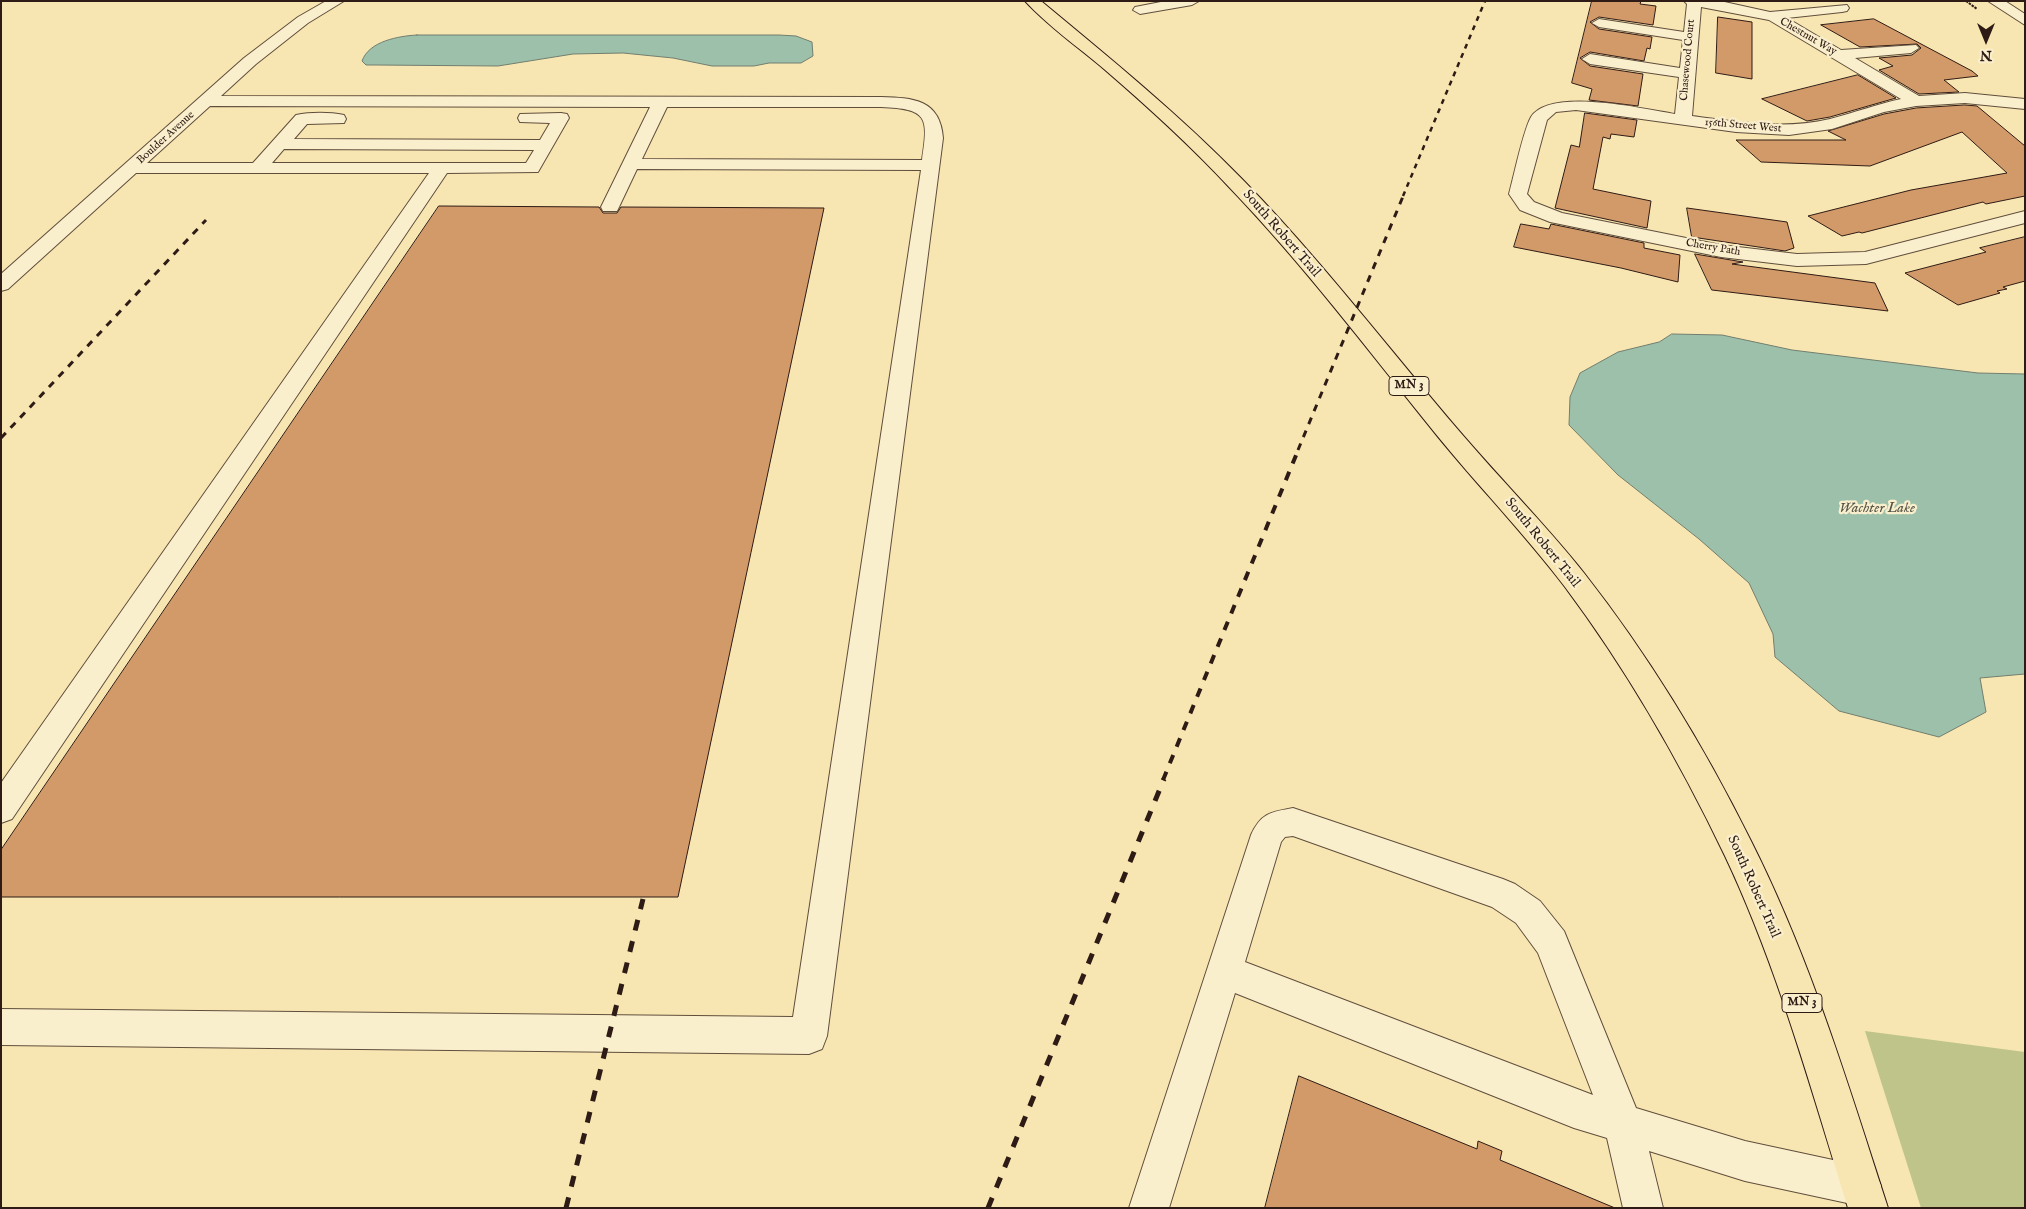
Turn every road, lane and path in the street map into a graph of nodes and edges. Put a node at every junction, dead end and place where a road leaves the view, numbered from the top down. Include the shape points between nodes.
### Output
1 (337, 1) edge
2 (1032, 1) edge
3 (1192, 1) edge
4 (1693, 1) edge
5 (1995, 1) edge
6 (1842, 8) dead end
7 (1140, 10) dead end
8 (1770, 16) junction
9 (2025, 21) edge
10 (1599, 23) dead end
11 (1690, 37) junction
12 (1911, 48) dead end
13 (1839, 55) junction
14 (1590, 59) dead end
15 (1687, 74) junction
16 (208, 100) junction
17 (1916, 100) junction
18 (661, 102) junction
19 (2006, 102) junction
20 (2025, 103) edge
21 (1566, 105) joint
22 (492, 118) dead end
23 (357, 119) dead end
24 (1682, 120) junction
25 (2025, 121) edge
26 (398, 125) dead end
27 (279, 144) junction
28 (384, 145) junction
29 (545, 145) junction
30 (630, 164) junction
31 (930, 165) junction
32 (133, 168) junction
33 (258, 168) junction
34 (366, 168) junction
35 (442, 168) junction
36 (610, 207) dead end
37 (2025, 217) edge
38 (1, 285) edge
39 (1, 809) edge
40 (1224, 971) junction
41 (1, 1027) edge
42 (1623, 1124) junction
43 (1864, 1197) edge
44 (1149, 1208) edge
45 (1643, 1208) edge

1 - 16 street, Boulder Avenue via 281,36
2 - 43 main road, South Robert Trail / MN 3 via 1157,106 1239,186 1542,540 1591,602 1687,754 1757,888 1798,992
3 - 7 street
4 - 8 street, Chestnut Way
4 - 11 street, Chasewood Court
5 - 9 street
6 - 8 street
8 - 13 street, Chestnut Way
10 - 11 street
11 - 15 street, Chasewood Court
12 - 13 street
13 - 17 street, Chestnut Way
14 - 15 street
15 - 24 street, Chasewood Court
16 - 18 street
16 - 32 street, Boulder Avenue
17 - 19 street, 156th Street West via 1965,98
17 - 24 street, 156th Street West via 1832,124 1805,128 1755,129
18 - 30 street
18 - 31 street via 881,102 917,106 931,116 935,125
19 - 20 street, 156th Street West
19 - 25 street
21 - 24 street, 156th Street West via 1596,106
21 - 37 street, Cherry Path via 1550,108 1541,114 1518,194 1527,206 1557,218 1721,251 1822,261 1866,258
22 - 29 street via 560,118
23 - 27 street via 302,119
26 - 28 street
27 - 28 street
27 - 33 street
28 - 29 street
28 - 34 street
29 - 35 street via 532,168
30 - 31 street
30 - 36 street
31 - 41 street via 809,1036
32 - 33 street
32 - 38 street, Boulder Avenue
33 - 34 street
34 - 35 street
35 - 39 street
40 - 42 street via 1574,1109
40 - 42 street via 1267,835 1276,824 1293,822 1503,896 1528,912 1552,944
40 - 44 street
42 - 43 street
42 - 45 street

